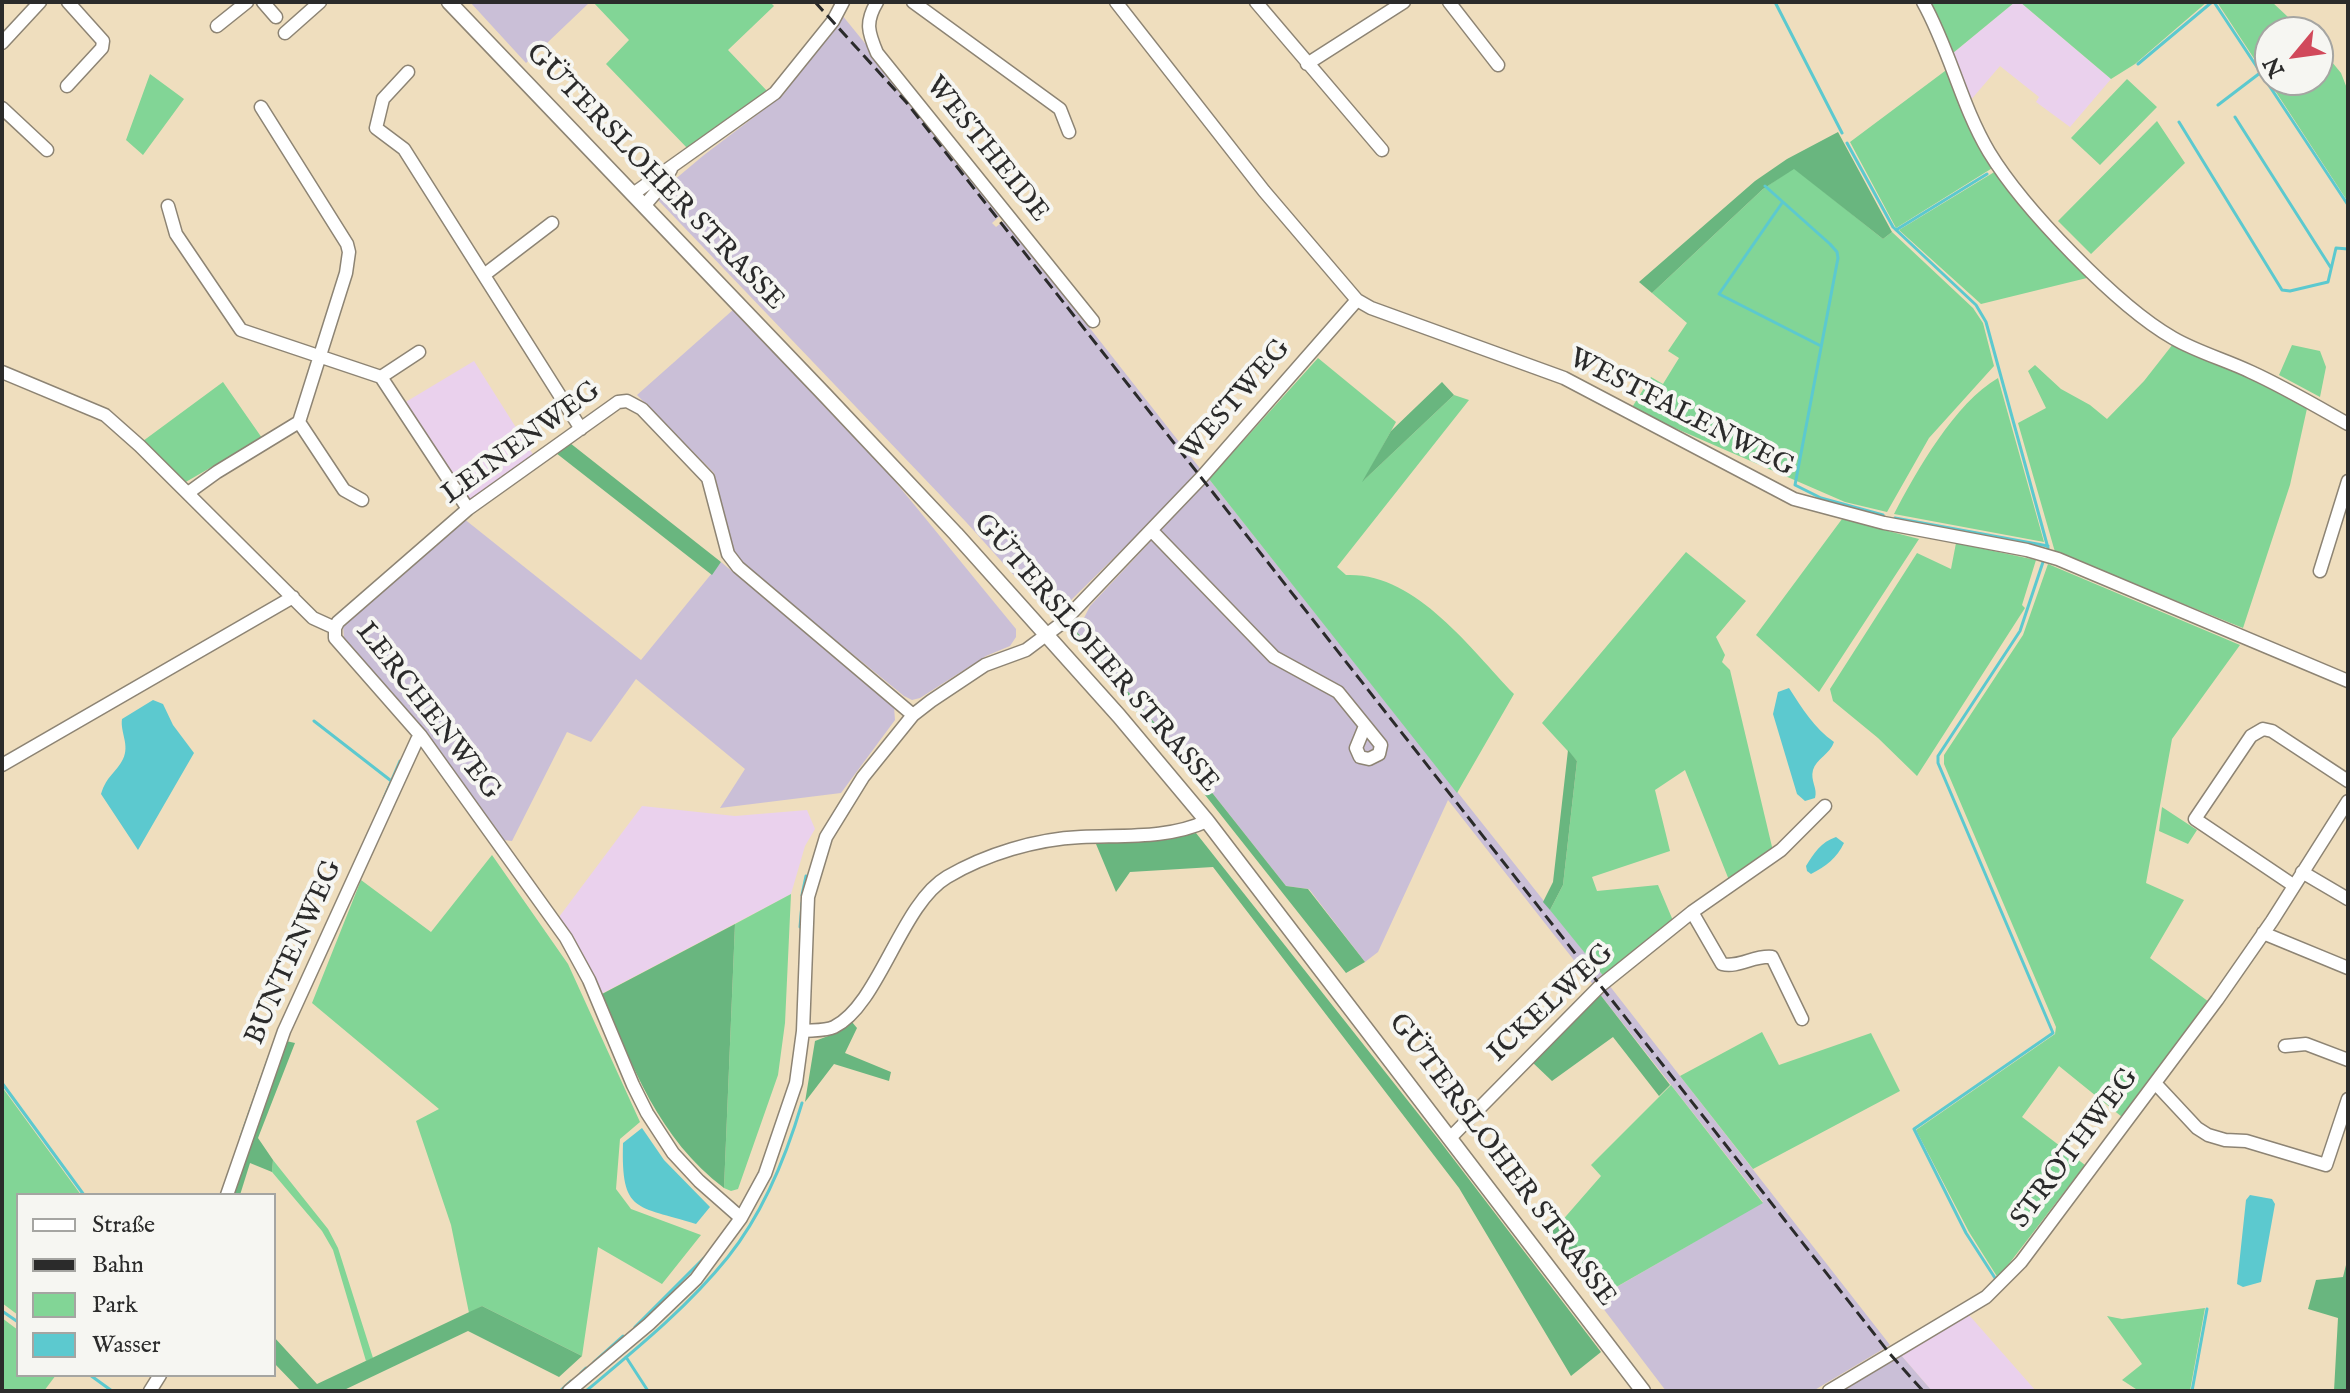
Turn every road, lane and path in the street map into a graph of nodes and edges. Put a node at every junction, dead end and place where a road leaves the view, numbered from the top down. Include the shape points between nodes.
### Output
1 (40, 2) edge
2 (68, 2) edge
3 (247, 2) edge
4 (263, 2) edge
5 (320, 2) edge
6 (449, 2) edge
7 (843, 2) edge
8 (877, 2) edge
9 (913, 2) edge
10 (1116, 2) edge
11 (1256, 2) edge
12 (1404, 2) edge
13 (1449, 2) edge
14 (1923, 2) edge
15 (276, 17) dead end
16 (217, 26) dead end
17 (285, 33) dead end
18 (2, 43) edge
19 (1307, 64) junction
20 (1498, 65) dead end
21 (408, 72) dead end
22 (67, 86) dead end
23 (261, 107) dead end
24 (2, 108) edge
25 (1069, 132) dead end
26 (47, 150) dead end
27 (1382, 150) dead end
28 (671, 169) junction
29 (633, 194) junction
30 (168, 206) dead end
31 (644, 206) junction
32 (552, 223) dead end
33 (484, 275) junction
34 (1357, 300) junction
35 (1093, 321) dead end
36 (419, 352) dead end
37 (318, 356) junction
38 (2, 372) edge
39 (381, 377) junction
40 (299, 422) junction
41 (2348, 424) edge
42 (581, 429) junction
43 (2348, 481) edge
44 (188, 493) junction
45 (362, 500) dead end
46 (468, 509) junction
47 (1152, 531) junction
48 (2320, 571) dead end
49 (293, 597) junction
50 (335, 628) junction
51 (1047, 634) junction
52 (2348, 681) edge
53 (913, 715) junction
54 (1365, 726) dead end
55 (421, 736) junction
56 (2, 765) edge
57 (2348, 781) edge
58 (2348, 801) edge
59 (1825, 806) dead end
60 (1207, 821) junction
61 (2302, 872) junction
62 (2293, 885) junction
63 (2348, 899) edge
64 (1692, 912) junction
65 (2263, 933) junction
66 (2348, 968) edge
67 (1802, 1019) dead end
68 (803, 1031) junction
69 (2285, 1046) dead end
70 (2348, 1060) edge
71 (2155, 1083) junction
72 (2348, 1099) edge
73 (1451, 1137) junction
74 (228, 1193) edge
75 (741, 1218) junction
76 (569, 1391) edge
77 (1643, 1391) edge
78 (1829, 1391) edge

1 - 18 street
2 - 22 street via 103,41
3 - 16 street
4 - 15 street
5 - 17 street
6 - 29 main road, GÜTERSLOHER STRASSE
7 - 28 street via 775,93
8 - 35 street, WESTHEIDE via 867,30 877,53
9 - 25 street via 1060,109
10 - 34 street, WESTFALENWEG
11 - 19 street
12 - 19 street
13 - 20 street
14 - 41 street via 1988,151 2080,259 2174,339 2255,374
19 - 27 street
21 - 33 street via 383,99 376,128 404,149
23 - 37 street via 347,244 346,273
24 - 26 street
28 - 29 street
28 - 31 street
29 - 31 main road, GÜTERSLOHER STRASSE
30 - 37 street via 176,234 241,330
31 - 51 main road, GÜTERSLOHER STRASSE
32 - 33 street
33 - 42 street
34 - 47 street, WESTWEG
34 - 52 street, WESTFALENWEG via 1564,378 1794,499 2058,559
36 - 39 street
37 - 39 street
37 - 40 street
38 - 44 street, LERCHENWEG via 105,415
39 - 46 street
40 - 44 street
40 - 45 street via 344,490
42 - 46 street, LEINENWEG
42 - 53 street, LEINENWEG via 618,402 642,409 708,478 728,554 738,567
43 - 48 street
44 - 49 street, LERCHENWEG
46 - 50 street, LEINENWEG
47 - 51 street, WESTWEG
47 - 54 street via 1274,657 1338,692
49 - 50 street, LERCHENWEG via 313,618
49 - 56 street
50 - 55 street, LERCHENWEG via 335,638
51 - 53 street, WESTWEG via 1026,650 975,671
51 - 60 main road, GÜTERSLOHER STRASSE
53 - 68 street, WESTWEG via 854,789 825,840 808,897
55 - 74 street, BUNTENWEG via 284,1031
55 - 75 street, LERCHENWEG via 566,938 633,1085 673,1153
57 - 62 street via 2263,729 2251,736 2195,819
58 - 61 street, STROTHWEG
59 - 64 street, ICKELWEG via 1781,850
60 - 68 street via 1186,831 1077,837 1007,850 946,878 926,896 854,1010 833,1027
60 - 73 main road, GÜTERSLOHER STRASSE
61 - 62 street, STROTHWEG
61 - 63 street
62 - 65 street, STROTHWEG
64 - 67 street via 1722,964 1732,967 1759,956 1772,957
64 - 73 street, ICKELWEG via 1600,986
65 - 66 street
65 - 71 street, STROTHWEG
68 - 75 street, WESTWEG via 796,1083 780,1134
69 - 70 street via 2306,1044
71 - 72 street via 2208,1135 2326,1165
71 - 78 street, STROTHWEG via 2021,1262 1986,1297
73 - 77 main road, GÜTERSLOHER STRASSE
75 - 76 street, WESTWEG via 676,1300

